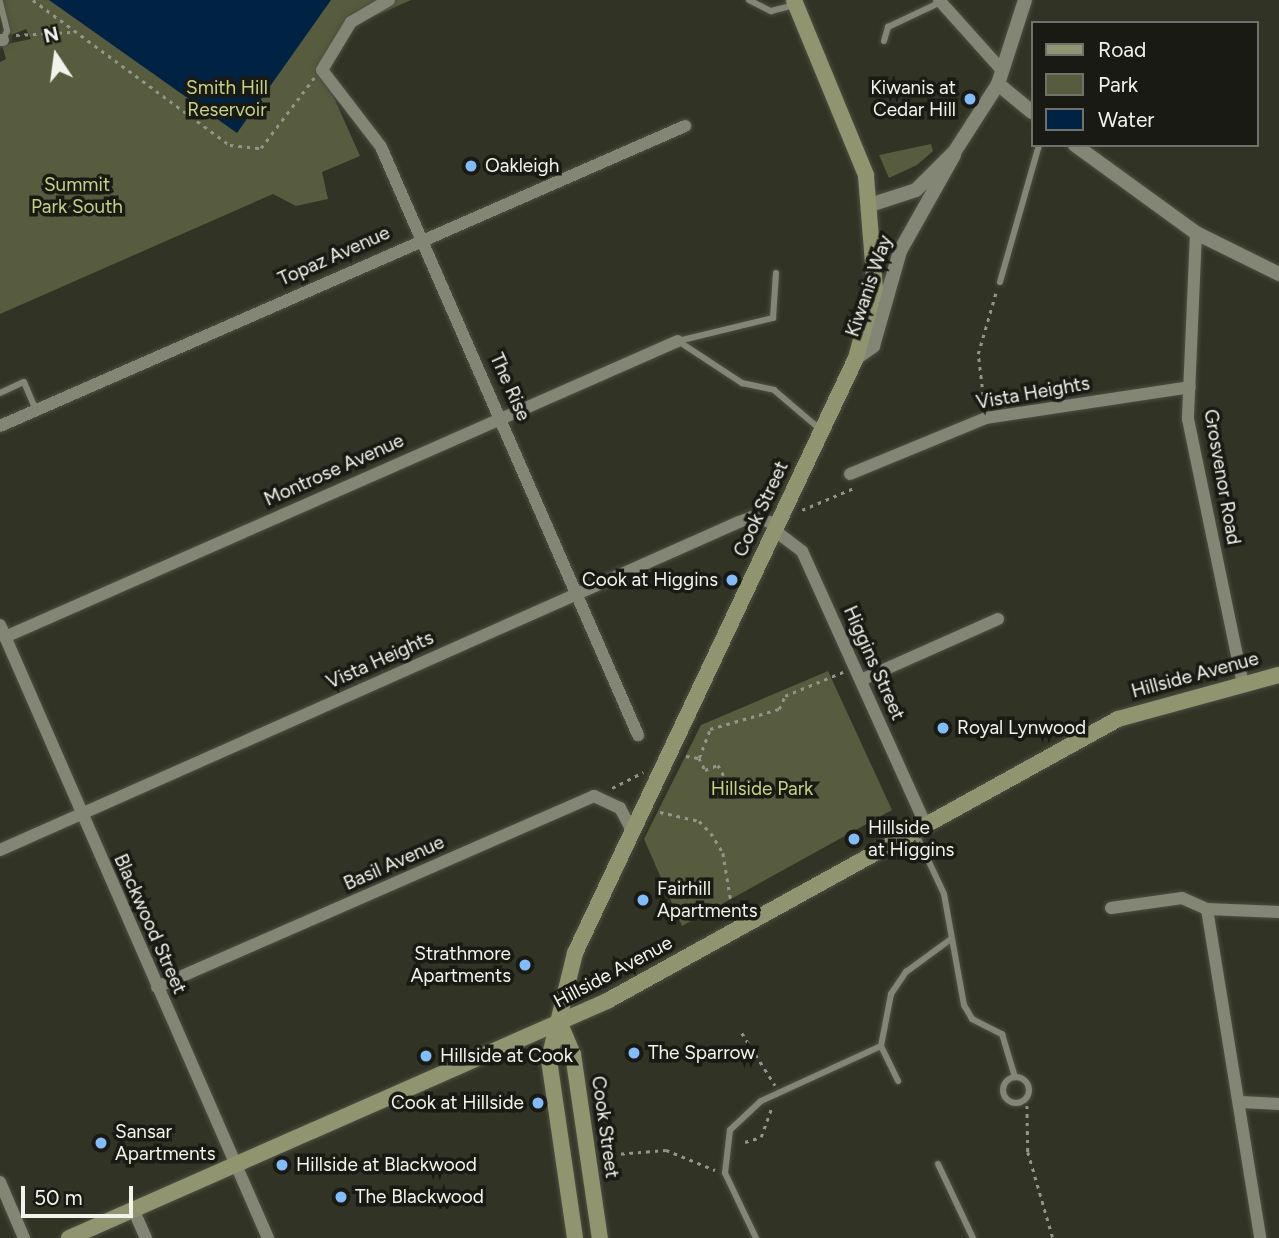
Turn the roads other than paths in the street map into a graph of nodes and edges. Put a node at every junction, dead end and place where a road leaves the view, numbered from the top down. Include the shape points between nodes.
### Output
1 (389, 0) edge
2 (749, 0) edge
3 (1025, 0) edge
4 (940, 1) edge
5 (0, 2) edge
6 (795, 2) edge
7 (4, 38) edge
8 (884, 41) dead end
9 (1001, 69) junction
10 (999, 84) junction
11 (1030, 111) edge
12 (685, 126) dead end
13 (1039, 147) edge
14 (1078, 147) edge
15 (955, 151) junction
16 (873, 204) junction
17 (1196, 233) junction
18 (422, 238) junction
19 (776, 273) dead end
20 (1279, 274) edge
21 (1000, 282) road end
22 (678, 341) junction
23 (856, 358) junction
24 (1190, 387) junction
25 (0, 393) edge
26 (36, 410) junction
27 (503, 416) junction
28 (0, 426) edge
29 (821, 430) junction
30 (850, 474) dead end
31 (776, 527) junction
32 (575, 594) junction
33 (998, 619) dead end
34 (3, 631) edge
35 (1279, 674) edge
36 (860, 680) junction
37 (1243, 684) junction
38 (638, 735) dead end
39 (80, 815) junction
40 (919, 827) junction
41 (632, 831) junction
42 (0, 850) edge
43 (1277, 907) edge
44 (1111, 908) dead end
45 (1208, 909) junction
46 (951, 939) junction
47 (157, 987) junction
48 (561, 1024) junction
49 (881, 1046) junction
50 (1015, 1077) junction
51 (898, 1081) dead end
52 (1241, 1102) junction
53 (1279, 1104) edge
54 (236, 1164) junction
55 (938, 1164) dead end
56 (0, 1182) edge
57 (133, 1209) junction
58 (24, 1238) edge
59 (68, 1238) edge
60 (146, 1238) edge
61 (268, 1238) edge
62 (575, 1238) edge
63 (600, 1238) edge
64 (756, 1238) edge
65 (973, 1238) edge
66 (1260, 1238) edge

1 - 18 street, The Rise via 351,22 322,69 370,128
2 - 6 lane via 771,11
3 - 9 street
4 - 8 lane via 888,27
4 - 9 street
5 - 7 lane via 7,31
6 - 16 main road, Cook Street via 856,146
9 - 10 street
10 - 11 street
10 - 15 street, Kiwanis Way
12 - 18 street, Topaz Avenue
13 - 21 lane
14 - 17 street
15 - 16 street, Kiwanis Way via 916,190
15 - 23 street, Kiwanis Way via 948,175 900,251 873,346
16 - 23 main road, Cook Street via 874,288
17 - 20 street
17 - 24 street, Grosvenor Road
18 - 26 street, Topaz Avenue
18 - 27 street, The Rise
19 - 22 lane via 773,318
22 - 27 street, Montrose Avenue
22 - 29 lane via 742,383 774,390
23 - 29 main road, Cook Street
24 - 30 street, Vista Heights via 986,418
24 - 37 street, Grosvenor Road via 1188,419
25 - 26 lane via 24,382
26 - 28 street, Topaz Avenue
27 - 32 street, The Rise
27 - 34 street, Montrose Avenue
29 - 31 main road, Cook Street
31 - 32 street, Vista Heights via 752,517
31 - 36 street, Higgins Street via 802,551
31 - 41 main road, Cook Street
32 - 38 street, The Rise
32 - 39 street, Vista Heights
33 - 36 street
34 - 39 street, Blackwood Street
35 - 37 main road, Hillside Avenue
36 - 40 street, Higgins Street
37 - 40 main road, Hillside Avenue via 1118,719
39 - 42 street, Vista Heights
39 - 47 street, Blackwood Street
40 - 46 lane via 937,871
40 - 48 main road, Hillside Avenue
41 - 47 street, Basil Avenue via 620,808 594,796
41 - 48 main road, Cook Street via 575,953
43 - 45 street
44 - 45 street via 1182,898
45 - 52 street
46 - 49 lane via 906,972 891,994
46 - 50 lane via 964,1005 972,1019 1002,1034
47 - 54 street, Blackwood Street
48 - 54 main road, Hillside Avenue
48 - 62 main road, Cook Street via 549,1059
48 - 63 main road, Cook Street via 573,1054
49 - 51 lane
49 - 64 lane via 775,1094 730,1129 725,1173
50 - 50 lane via 1027,1083 1027,1097 1016,1104 1004,1097 1004,1084
52 - 53 street
52 - 66 street
54 - 57 main road, Hillside Avenue
54 - 61 street, Blackwood Street
55 - 65 lane
56 - 58 street
57 - 59 main road, Hillside Avenue
57 - 60 street

